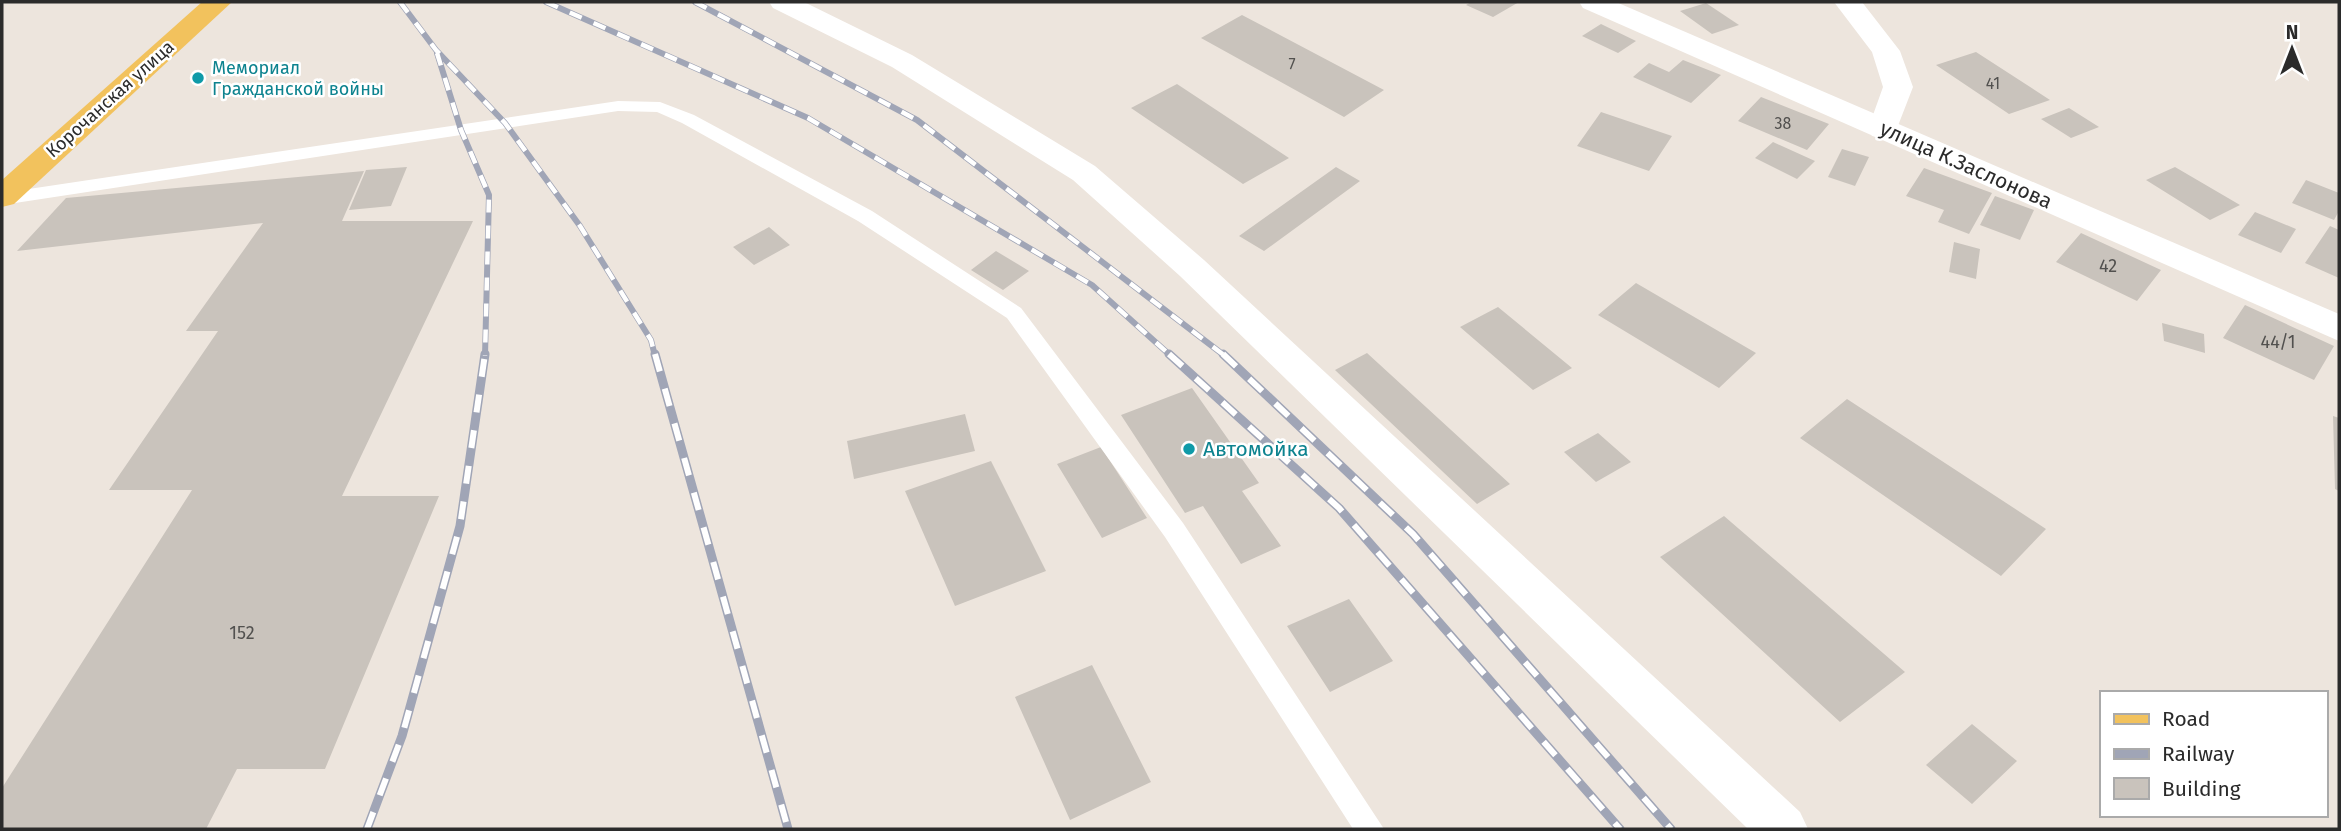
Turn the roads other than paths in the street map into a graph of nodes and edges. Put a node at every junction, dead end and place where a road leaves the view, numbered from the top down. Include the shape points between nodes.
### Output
1 (188, 2) edge
2 (218, 2) edge
3 (783, 2) edge
4 (1593, 2) edge
5 (1848, 2) edge
6 (1883, 129) junction
7 (2, 165) edge
8 (2, 198) edge
9 (2339, 328) edge
10 (1370, 829) edge
11 (1783, 829) edge

1 - 7 main road, Корочанская улица
2 - 8 main road, Корочанская улица
3 - 11 street via 902,61 1084,173 1202,277
4 - 6 street, улица К.Заслонова
5 - 6 street via 1886,51 1898,87
6 - 9 street, улица К.Заслонова
8 - 10 lane via 618,106 660,107 688,119 865,216 1014,313 1174,530

